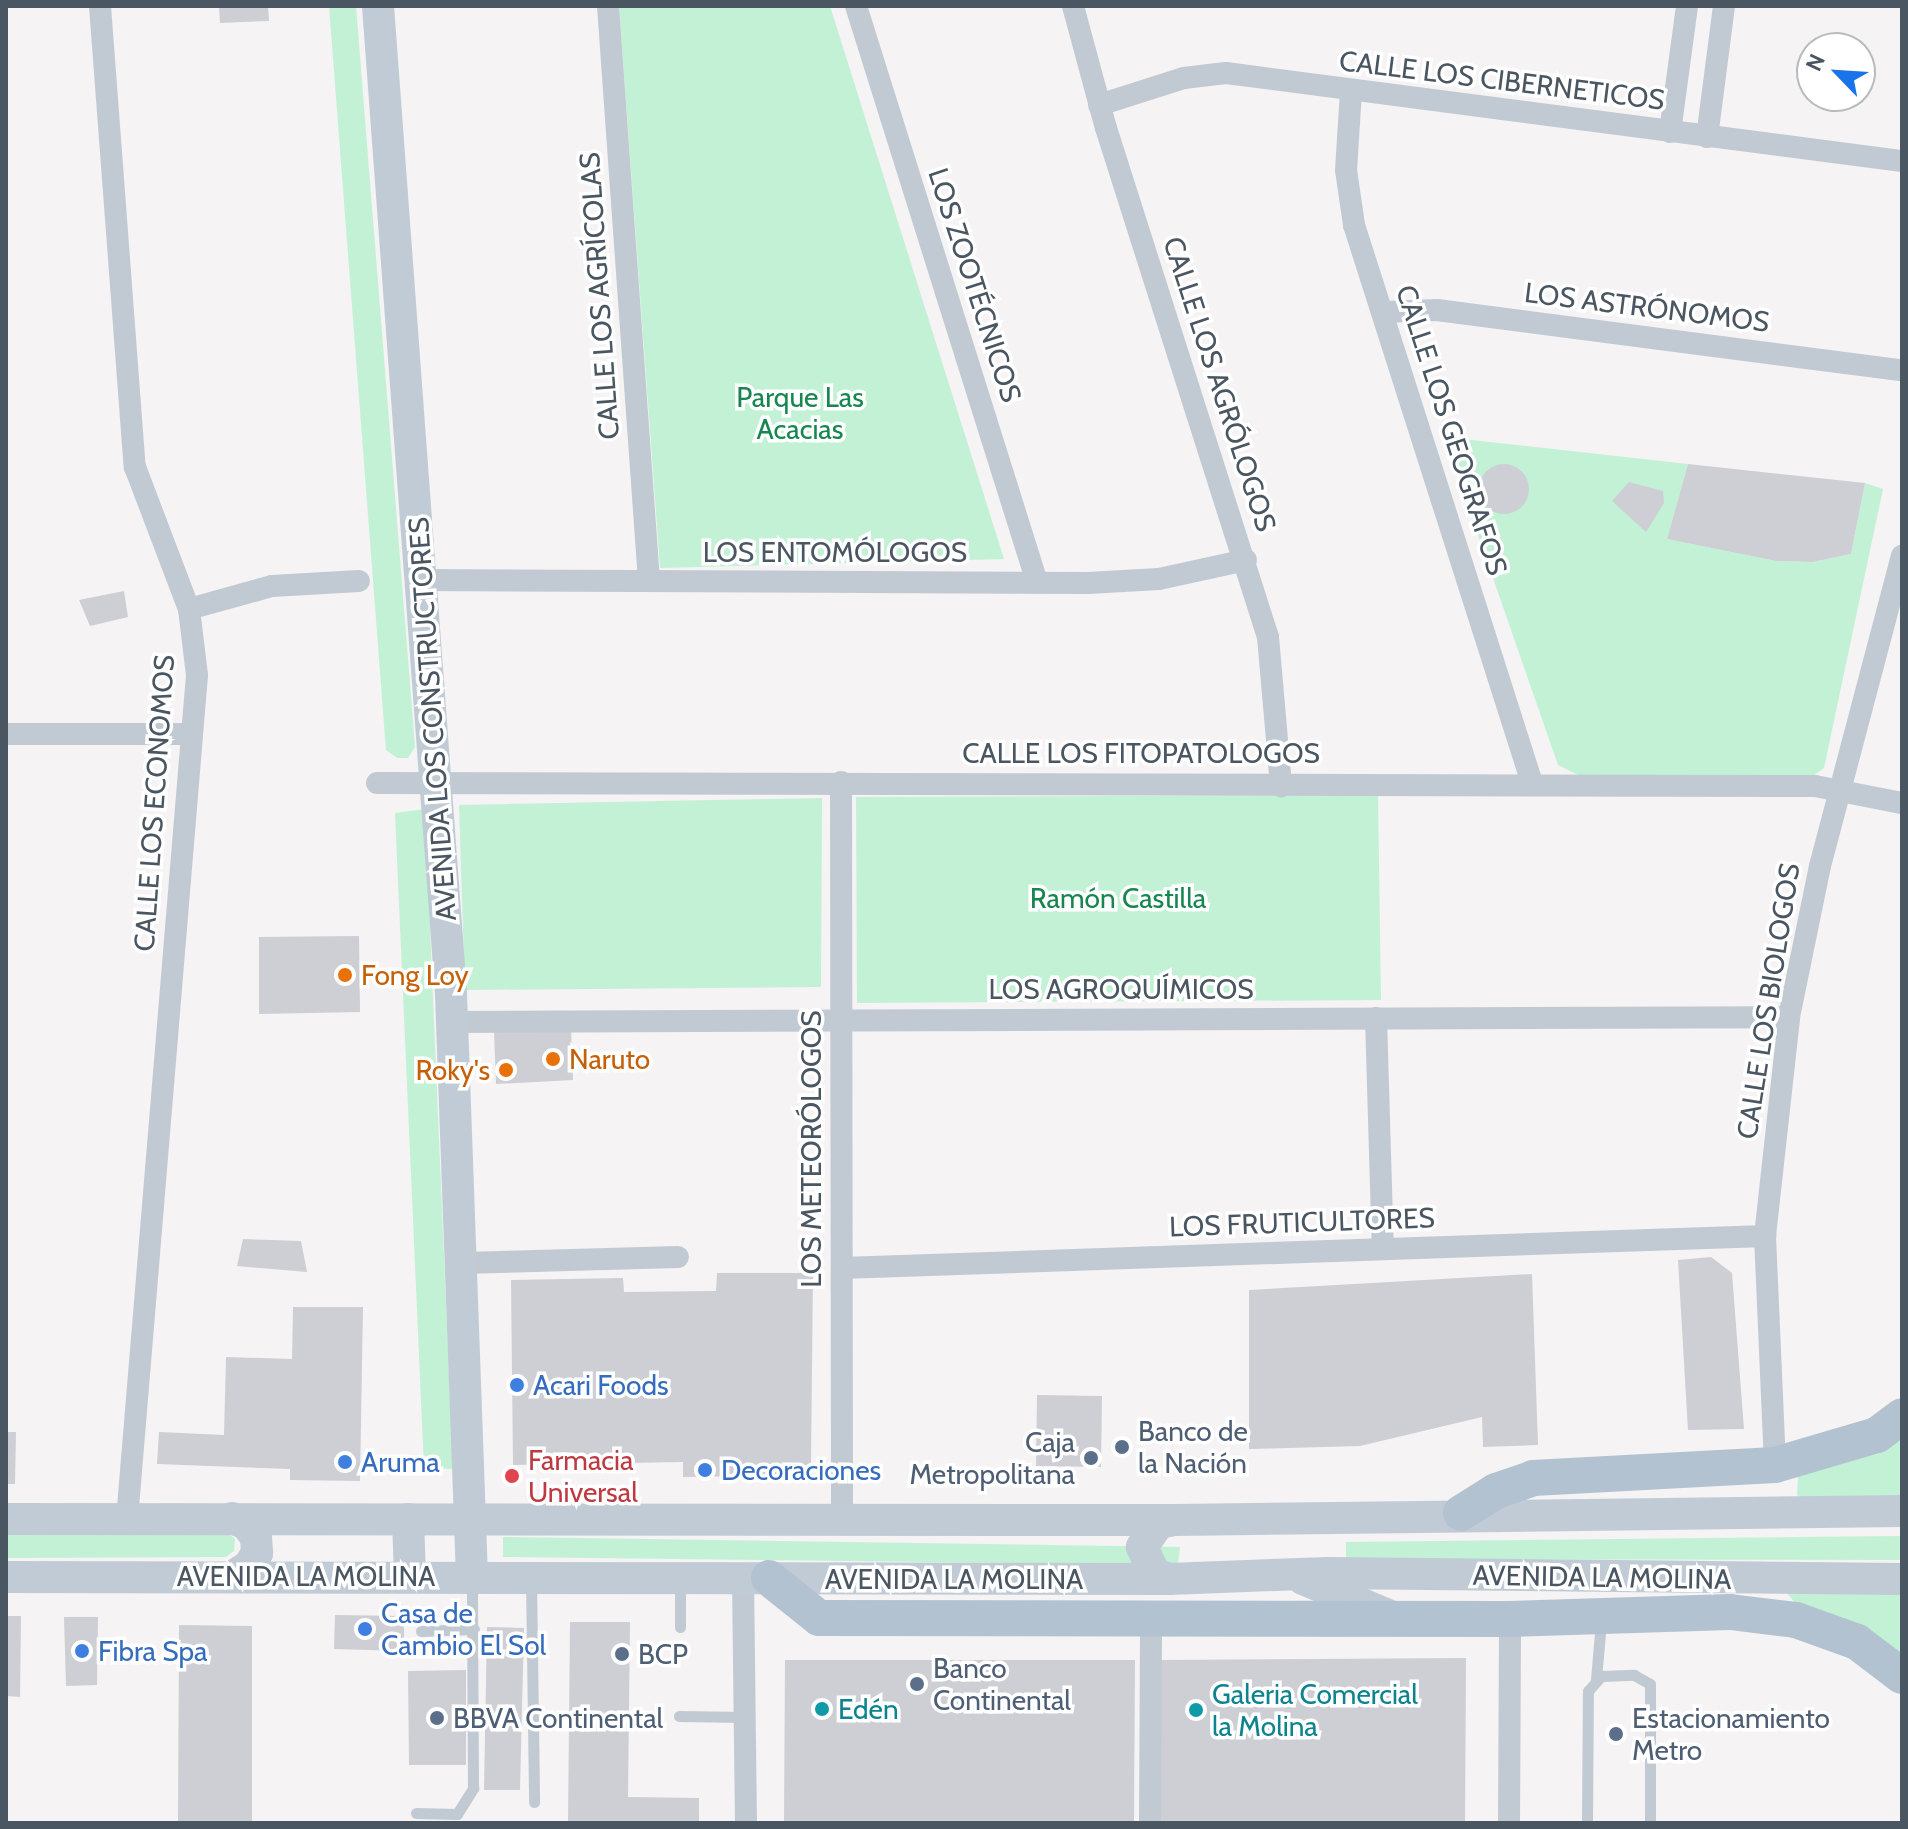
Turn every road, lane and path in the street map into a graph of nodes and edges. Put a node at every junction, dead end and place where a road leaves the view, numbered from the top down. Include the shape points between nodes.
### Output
1 (100, 6) edge
2 (378, 6) edge
3 (608, 6) edge
4 (856, 6) edge
5 (1073, 6) edge
6 (1687, 6) edge
7 (1724, 6) edge
8 (1351, 91) junction
9 (1099, 105) junction
10 (1670, 132) junction
11 (1707, 137) junction
12 (1902, 161) edge
13 (1384, 312) junction
14 (1902, 370) edge
15 (1902, 556) edge
16 (1246, 560) junction
17 (423, 580) junction
18 (359, 581) dead end
19 (649, 581) junction
20 (1037, 582) junction
21 (189, 609) junction
22 (6, 734) edge
23 (192, 734) junction
24 (439, 782) junction
25 (841, 782) junction
26 (377, 783) dead end
27 (1532, 783) junction
28 (1281, 786) junction
29 (1841, 788) junction
30 (1902, 803) edge
31 (1789, 1017) junction
32 (1376, 1018) junction
33 (841, 1020) junction
34 (452, 1022) junction
35 (1765, 1236) junction
36 (1383, 1249) junction
37 (678, 1257) dead end
38 (461, 1263) junction
39 (842, 1268) junction
40 (1902, 1416) edge
41 (1775, 1465) junction
42 (1902, 1511) edge
43 (1461, 1513) junction
44 (842, 1516) junction
45 (232, 1518) junction
46 (6, 1519) edge
47 (127, 1519) junction
48 (408, 1519) junction
49 (472, 1519) junction
50 (1174, 1520) junction
51 (236, 1574) junction
52 (1293, 1575) junction
53 (410, 1576) junction
54 (6, 1577) edge
55 (472, 1577) junction
56 (531, 1578) junction
57 (1604, 1578) junction
58 (680, 1579) junction
59 (756, 1579) junction
60 (1169, 1579) junction
61 (1902, 1579) edge
62 (1603, 1614) junction
63 (1151, 1619) junction
64 (1398, 1619) junction
65 (1510, 1619) junction
66 (680, 1627) dead end
67 (474, 1629) junction
68 (421, 1631) dead end
69 (1902, 1676) edge
70 (1596, 1679) junction
71 (679, 1716) dead end
72 (745, 1717) junction
73 (534, 1802) dead end
74 (416, 1813) dead end
75 (746, 1823) edge
76 (1150, 1823) edge
77 (1509, 1823) edge
78 (1587, 1823) edge
79 (1650, 1823) edge

1 - 21 street, CALLE LOS ECONOMOS via 135,467
2 - 17 main road, AVENIDA LOS CONSTRUCTORES
3 - 19 street, CALLE LOS AGRÍCOLAS
4 - 20 street, LOS ZOOTÉCNICOS
5 - 9 street, CALLE LOS AGRÓLOGOS
6 - 10 street
7 - 11 street
8 - 9 street, CALLE LOS CIBERNETICOS via 1213,73
8 - 10 street, CALLE LOS CIBERNETICOS
8 - 13 street, CALLE LOS GEOGRAFOS via 1347,189
9 - 16 street, CALLE LOS AGRÓLOGOS
10 - 11 street, CALLE LOS CIBERNETICOS
11 - 12 street, CALLE LOS CIBERNETICOS
13 - 14 street, LOS ASTRÓNOMOS via 1437,310
13 - 27 street, CALLE LOS GEOGRAFOS
15 - 29 street, CALLE LOS BIOLOGOS
16 - 20 street, LOS ENTOMÓLOGOS via 1159,579
16 - 28 street, CALLE LOS AGRÓLOGOS via 1272,660
17 - 19 street, LOS ENTOMÓLOGOS
17 - 24 main road, AVENIDA LOS CONSTRUCTORES
18 - 21 street via 272,586
19 - 20 street, LOS ENTOMÓLOGOS
21 - 23 street, CALLE LOS ECONOMOS via 197,675
22 - 23 street
23 - 47 street, CALLE LOS ECONOMOS
24 - 25 street, CALLE LOS FITOPATOLOGOS
24 - 26 street, CALLE LOS FITOPATOLOGOS
24 - 34 main road, AVENIDA LOS CONSTRUCTORES
25 - 28 street, CALLE LOS FITOPATOLOGOS
25 - 33 street, LOS METEORÓLOGOS
27 - 28 street, CALLE LOS FITOPATOLOGOS
27 - 29 street, CALLE LOS FITOPATOLOGOS
29 - 30 street, CALLE LOS FITOPATOLOGOS
29 - 31 street, CALLE LOS BIOLOGOS
31 - 32 street, LOS AGROQUÍMICOS
31 - 35 street, CALLE LOS BIOLOGOS
32 - 33 street, LOS AGROQUÍMICOS
32 - 36 street
33 - 34 street, LOS AGROQUÍMICOS
33 - 39 street, LOS METEORÓLOGOS
34 - 38 main road, AVENIDA LOS CONSTRUCTORES
35 - 36 street, LOS FRUTICULTORES
35 - 41 street, CALLE LOS BIOLOGOS
36 - 39 street, LOS FRUTICULTORES
37 - 38 street
38 - 49 main road, AVENIDA LOS CONSTRUCTORES
39 - 44 street, LOS METEORÓLOGOS
40 - 41 main road via 1877,1435
41 - 43 main road via 1533,1478 1496,1491
42 - 43 main road, AVENIDA LA MOLINA
43 - 50 main road, AVENIDA LA MOLINA
44 - 49 main road, AVENIDA LA MOLINA
44 - 50 main road, AVENIDA LA MOLINA
45 - 47 main road, AVENIDA LA MOLINA
45 - 48 main road, AVENIDA LA MOLINA
45 - 51 main road via 256,1537 257,1553
46 - 47 main road, AVENIDA LA MOLINA
48 - 49 main road, AVENIDA LA MOLINA
48 - 53 main road
49 - 55 main road, AVENIDA LOS CONSTRUCTORES
50 - 60 main road via 1159,1523 1142,1547 1155,1574
51 - 53 main road, AVENIDA LA MOLINA
51 - 54 main road, AVENIDA LA MOLINA
52 - 57 main road, AVENIDA LA MOLINA
52 - 60 main road, AVENIDA LA MOLINA
52 - 64 main road
53 - 55 main road, AVENIDA LA MOLINA
55 - 56 main road, AVENIDA LA MOLINA
55 - 67 lane
56 - 58 main road, AVENIDA LA MOLINA
56 - 73 lane
57 - 61 main road, AVENIDA LA MOLINA
57 - 62 main road
58 - 59 main road, AVENIDA LA MOLINA
58 - 66 lane
59 - 60 main road, AVENIDA LA MOLINA
59 - 63 main road via 819,1618
59 - 72 street
62 - 65 main road
62 - 69 main road via 1730,1612 1796,1620 1857,1642
62 - 70 lane
63 - 64 main road
63 - 76 street
64 - 65 main road
65 - 77 street
67 - 68 lane
67 - 74 lane via 473,1788 457,1814
70 - 78 lane via 1588,1691
70 - 79 lane via 1634,1675 1650,1684
71 - 72 lane
72 - 75 street

